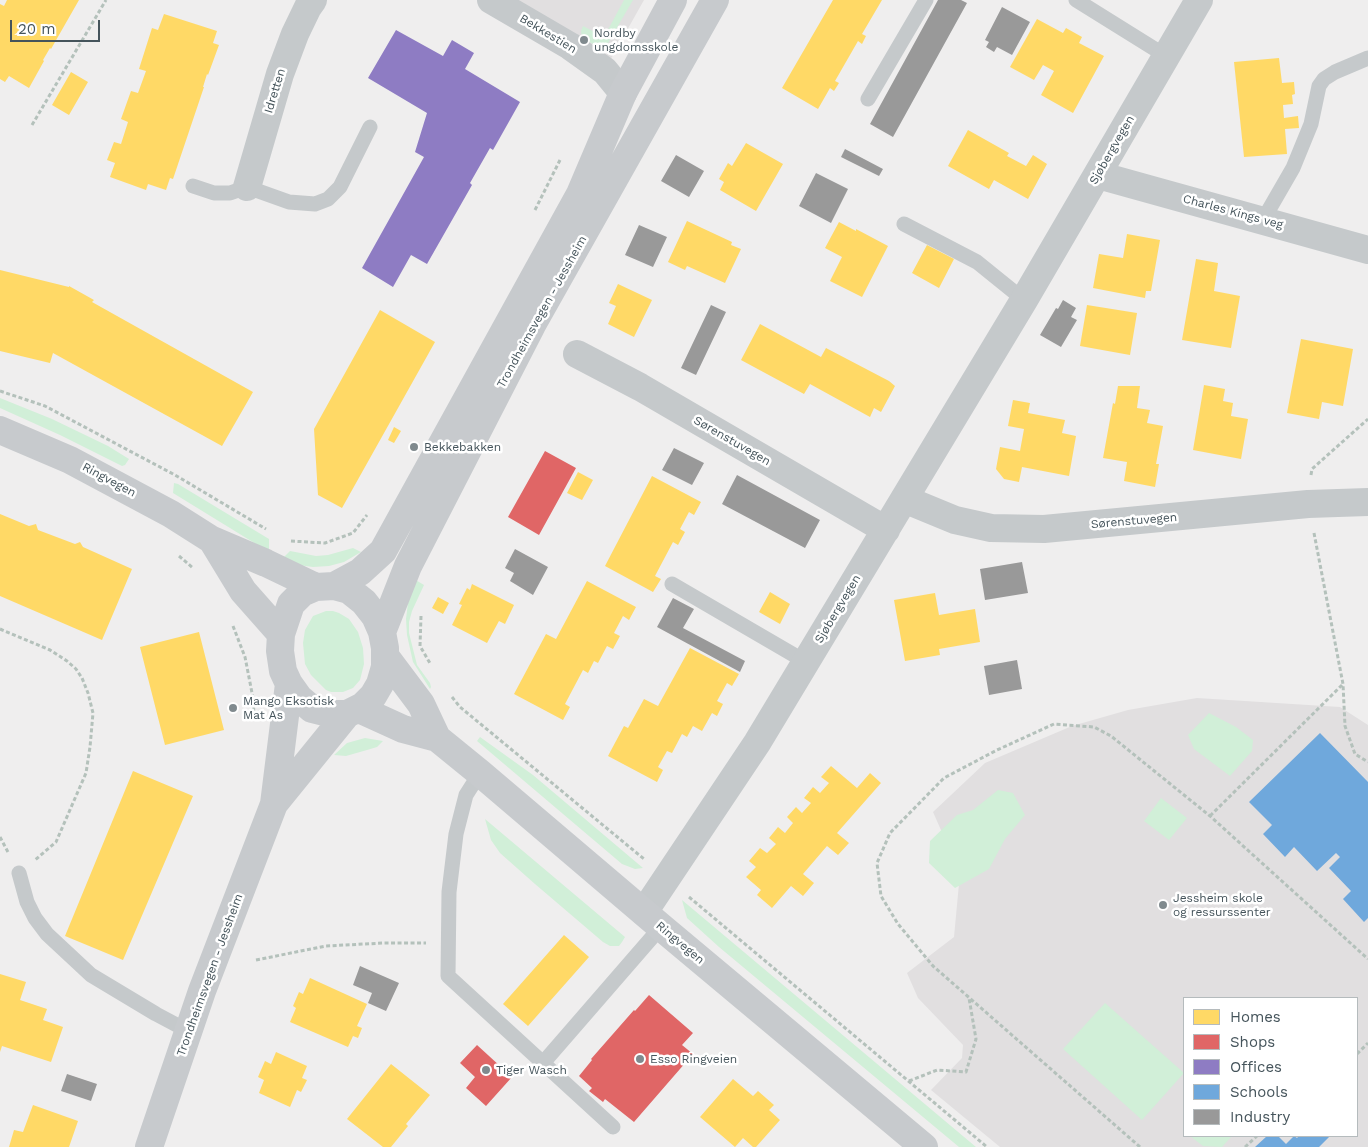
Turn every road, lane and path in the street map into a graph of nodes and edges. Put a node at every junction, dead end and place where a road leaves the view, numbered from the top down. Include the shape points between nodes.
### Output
1 (106, 0) edge
2 (491, 0) edge
3 (673, 0) edge
4 (715, 0) edge
5 (926, 0) edge
6 (1076, 0) edge
7 (1199, 0) edge
8 (305, 2) edge
9 (1166, 56) junction
10 (1368, 58) edge
11 (623, 92) junction
12 (868, 99) dead end
13 (32, 125) dead end
14 (370, 128) dead end
15 (562, 158) dead end
16 (1098, 175) junction
17 (193, 186) dead end
18 (247, 187) junction
19 (531, 219) dead end
20 (1263, 220) junction
21 (904, 224) dead end
22 (1368, 250) edge
23 (1024, 300) junction
24 (578, 354) dead end
25 (0, 391) edge
26 (1368, 419) edge
27 (0, 430) edge
28 (904, 499) junction
29 (1368, 502) edge
30 (1308, 504) junction
31 (369, 513) dead end
32 (886, 530) junction
33 (269, 531) dead end
34 (212, 540) junction
35 (286, 541) dead end
36 (174, 552) dead end
37 (198, 573) dead end
38 (672, 584) dead end
39 (325, 587) junction
40 (230, 620) dead end
41 (0, 629) edge
42 (281, 634) junction
43 (384, 644) junction
44 (806, 662) junction
45 (289, 684) junction
46 (1342, 684) junction
47 (353, 711) junction
48 (254, 718) dead end
49 (437, 738) junction
50 (1368, 762) edge
51 (480, 772) junction
52 (274, 804) junction
53 (1210, 816) junction
54 (19, 873) joint
55 (653, 920) junction
56 (448, 944) junction
57 (1368, 959) edge
58 (256, 960) dead end
59 (969, 997) junction
60 (188, 1031) junction
61 (1368, 1043) edge
62 (1358, 1053) edge
63 (543, 1063) junction
64 (909, 1081) dead end
65 (613, 1127) dead end
66 (1255, 1137) edge
67 (149, 1147) edge
68 (924, 1147) edge
69 (1140, 1147) edge
70 (1245, 1147) edge

1 - 13 path
2 - 11 street, Bekkestien via 562,41 605,71
3 - 11 main road, Trondheimsvegen - Jessheim
4 - 43 main road, Trondheimsvegen - Jessheim via 532,326 408,566
5 - 12 lane
6 - 9 lane
7 - 9 street, Sjøbergvegen
8 - 18 street, Idretten
9 - 16 street, Sjøbergvegen
10 - 20 lane via 1335,72 1319,86 1311,124 1293,168
11 - 39 main road, Trondheimsvegen - Jessheim via 580,194 383,551 360,572
14 - 18 lane via 340,187 328,199 315,204 289,202
15 - 19 path
16 - 20 street, Charles Kings veg
16 - 23 street, Sjøbergvegen
17 - 18 lane via 214,193 230,193
20 - 22 street, Charles Kings veg
21 - 23 lane via 977,262
23 - 28 street, Sjøbergvegen
24 - 32 street, Sørenstuvegen
25 - 33 path via 45,406 175,475
26 - 30 path via 1312,469
27 - 34 main road, Ringvegen via 127,489
28 - 30 street, Sørenstuvegen via 955,520 991,528 1044,529
28 - 32 street, Sjøbergvegen
29 - 30 street, Sørenstuvegen
30 - 46 path
31 - 35 path via 353,533 325,543
32 - 44 street, Sjøbergvegen
34 - 39 main road, Ringvegen
34 - 42 main road, Ringvegen via 243,591
36 - 37 path
38 - 44 lane
39 - 42 main road via 302,592 291,604
39 - 43 main road via 349,590 364,602 375,616
40 - 48 path via 245,658
41 - 54 path via 50,650 76,669 88,693 93,713 86,773 56,842
42 - 45 main road via 283,671
43 - 47 main road via 385,667 380,684 373,696
43 - 49 main road, Ringvegen via 421,704
44 - 55 street, Sjøbergvegen
45 - 47 main road via 312,708 332,714
45 - 52 main road, Trondheimsvegen - Jessheim
46 - 50 path via 1345,726 1355,754
46 - 53 path
47 - 49 main road, Ringvegen
47 - 52 main road, Trondheimsvegen - Jessheim
49 - 51 main road, Ringvegen
51 - 55 main road, Ringvegen
51 - 56 lane via 466,795 456,834 449,892
52 - 60 main road, Trondheimsvegen - Jessheim
53 - 57 path
53 - 59 path via 1110,736 1094,727 1054,724 944,778 890,833 877,863 881,896 898,924 933,966
54 - 60 lane via 35,918 91,976
55 - 63 lane
55 - 68 main road, Ringvegen
56 - 58 path via 326,946
56 - 63 lane via 448,976
59 - 64 path via 976,1039 966,1072 937,1070
59 - 69 path
60 - 67 main road, Trondheimsvegen - Jessheim
61 - 62 path
63 - 65 lane
66 - 70 path

